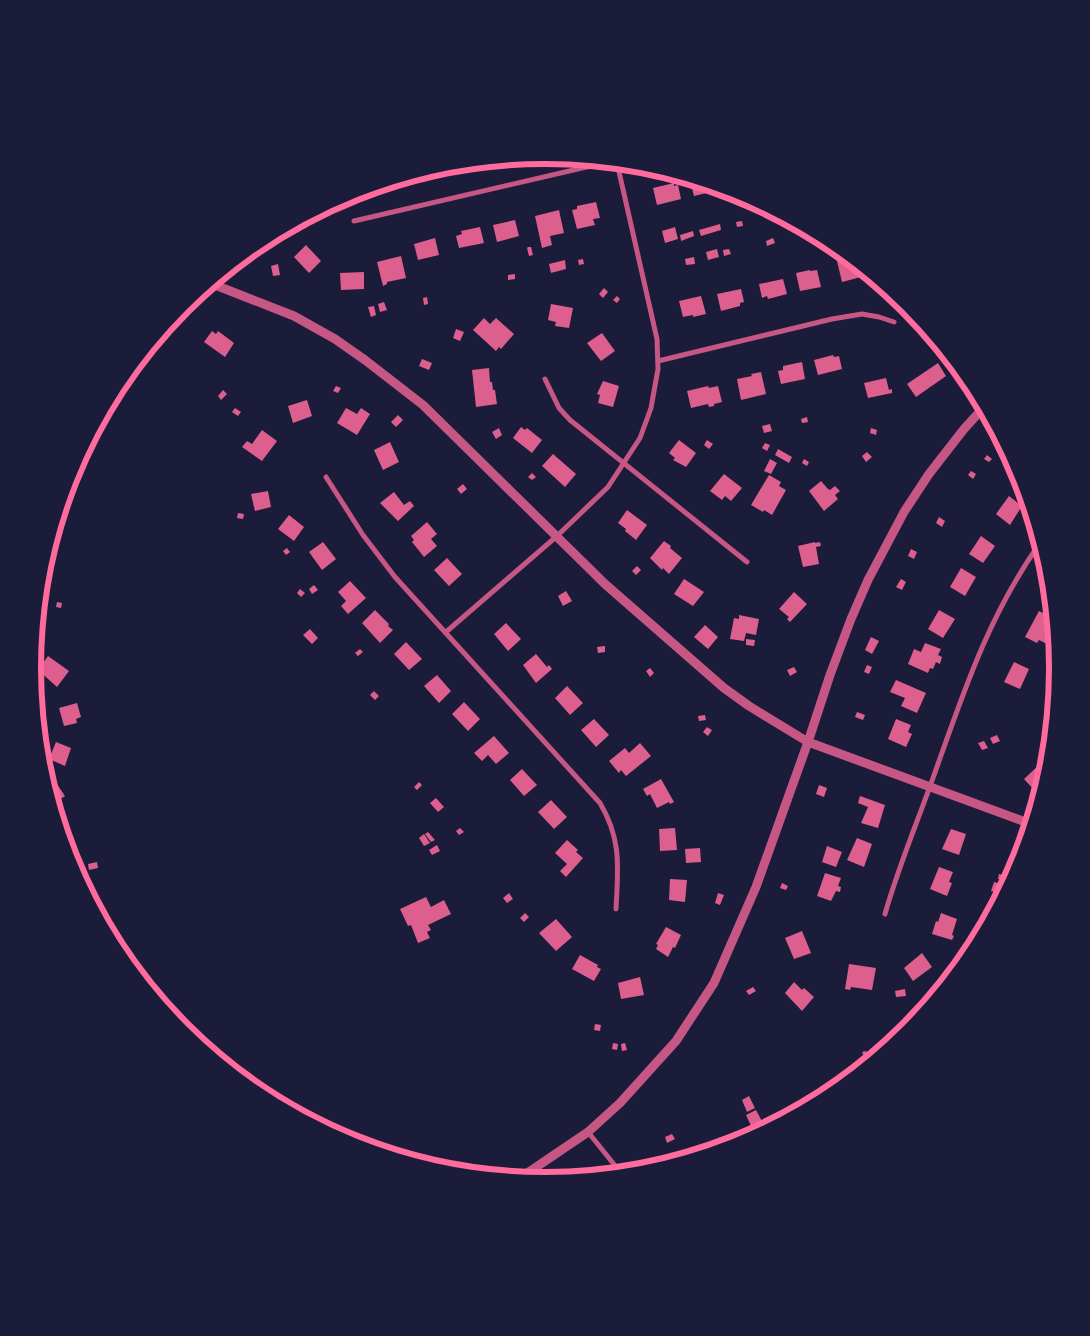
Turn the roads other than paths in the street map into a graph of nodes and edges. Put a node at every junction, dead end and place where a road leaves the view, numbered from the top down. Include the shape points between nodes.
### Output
1 (589, 166) edge
2 (619, 170) edge
3 (354, 221) dead end
4 (217, 286) edge
5 (894, 322) dead end
6 (658, 361) junction
7 (545, 379) dead end
8 (979, 413) edge
9 (624, 464) junction
10 (326, 477) dead end
11 (557, 536) junction
12 (1035, 551) edge
13 (747, 562) dead end
14 (446, 632) junction
15 (808, 742) junction
16 (930, 787) junction
17 (1025, 822) edge
18 (616, 909) dead end
19 (885, 914) dead end
20 (588, 1132) junction
21 (616, 1166) edge
22 (530, 1172) edge

1 - 3 street
2 - 6 street via 657,339
4 - 11 street via 294,316 365,360 424,405
5 - 6 street via 862,314
6 - 9 street via 651,408 640,438
7 - 9 street via 559,408 570,420
8 - 15 street via 929,474 887,542 851,619
9 - 11 street via 608,487
9 - 13 street
10 - 14 street via 395,577
11 - 14 street
11 - 15 street via 605,584 724,688
12 - 16 street via 984,639
14 - 18 street via 600,803 612,826 617,847
15 - 16 street
15 - 20 street via 756,887 714,983 676,1041 620,1103
16 - 17 street
16 - 19 street
20 - 21 street
20 - 22 street

